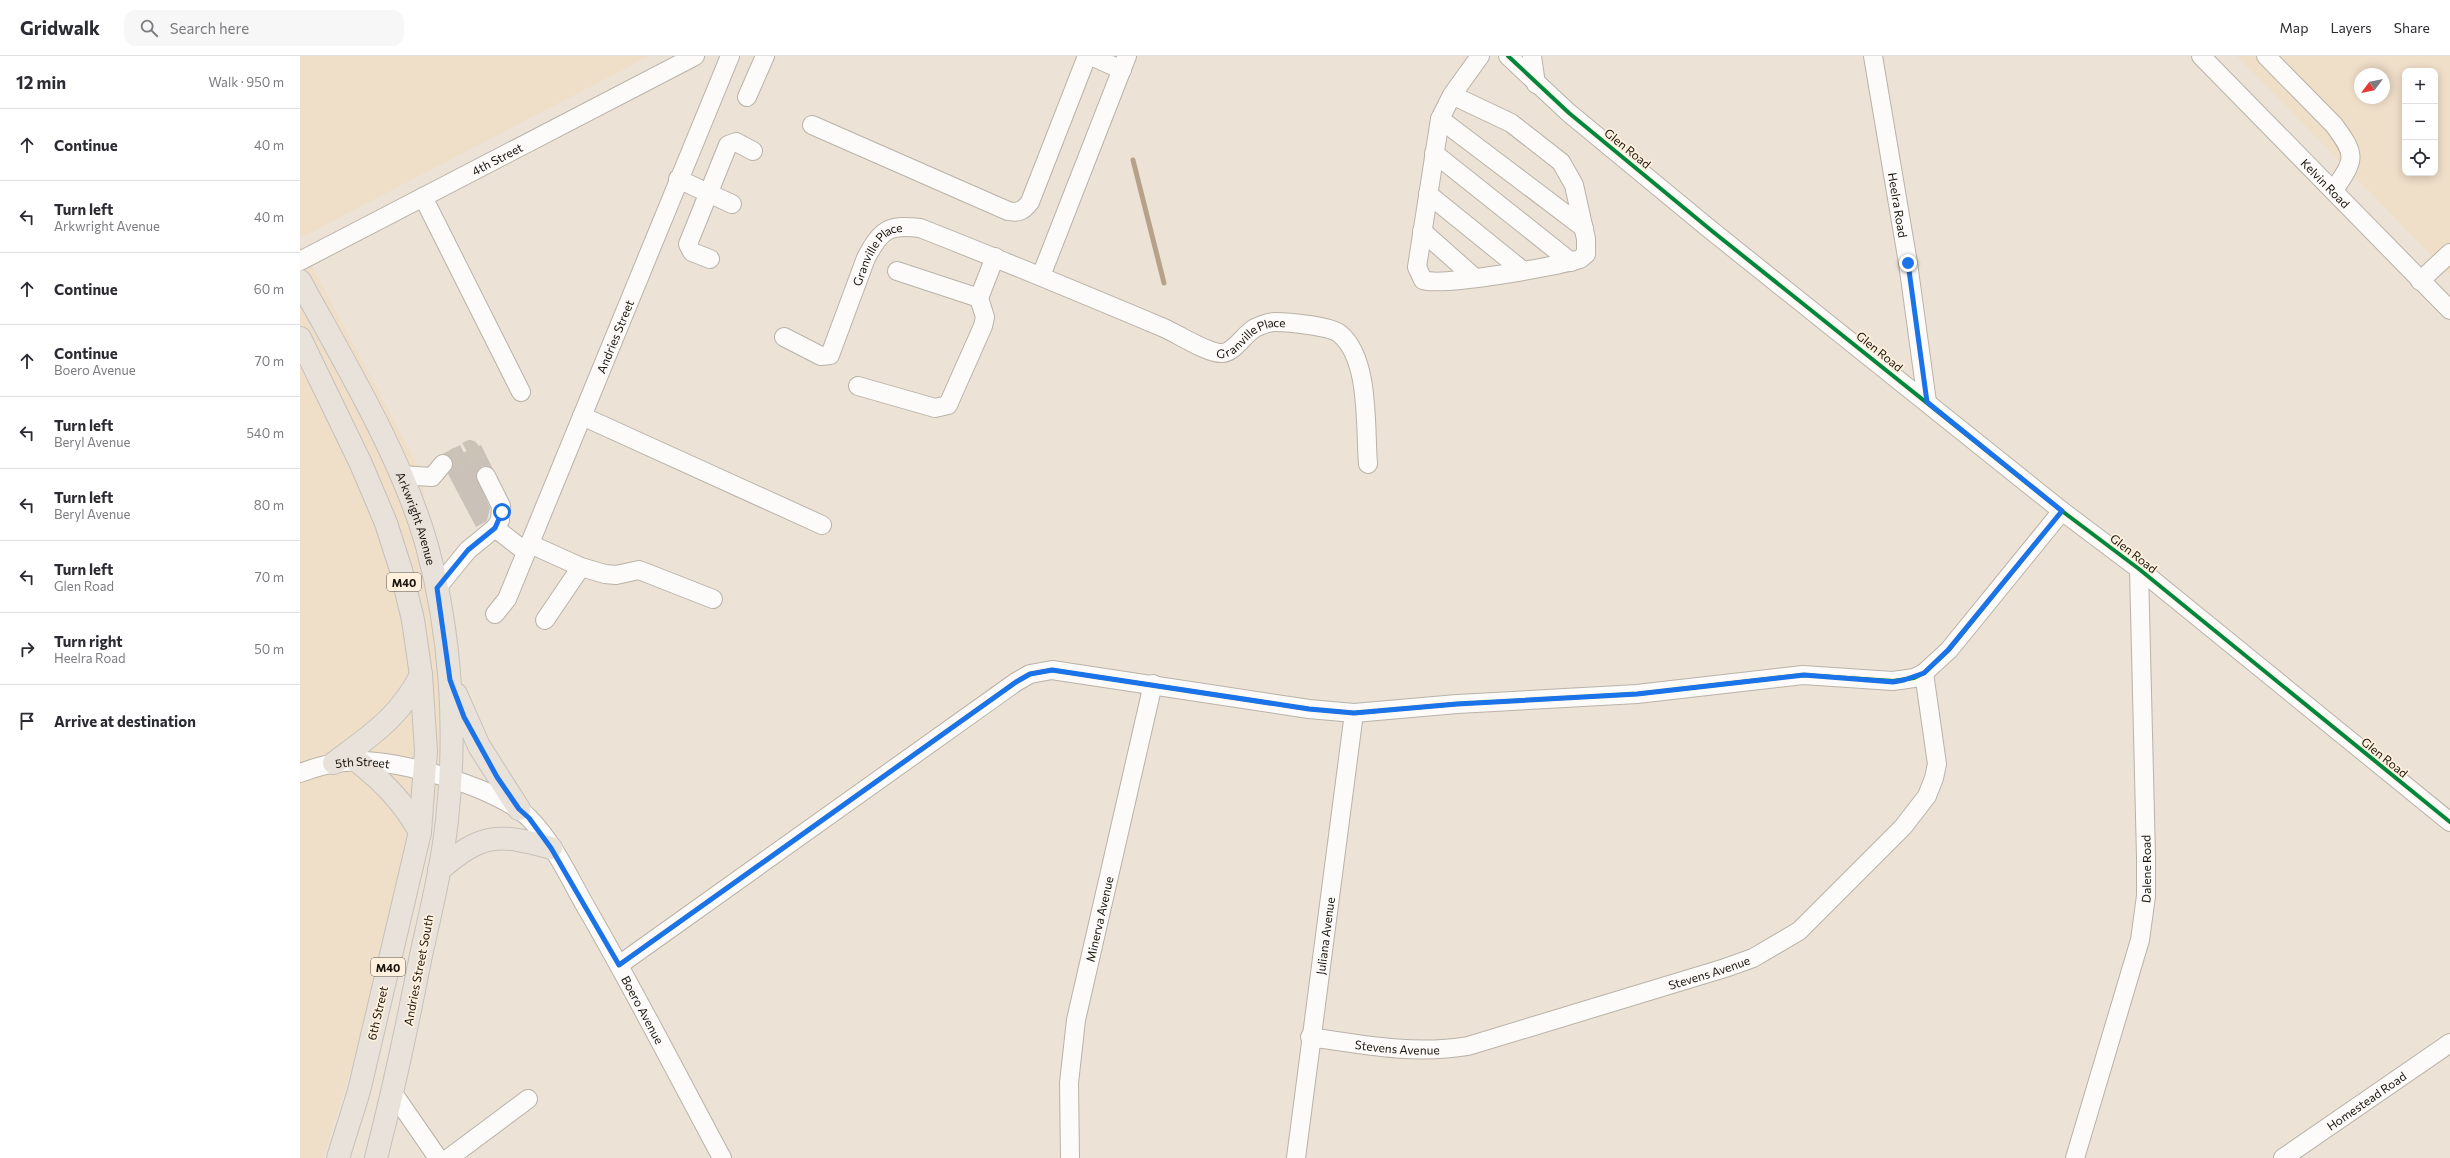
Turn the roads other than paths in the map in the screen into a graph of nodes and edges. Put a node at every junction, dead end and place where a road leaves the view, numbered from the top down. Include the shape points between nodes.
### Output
1 (695, 56) edge
2 (730, 56) edge
3 (765, 56) edge
4 (1087, 56) edge
5 (1091, 56) edge
6 (1480, 56) edge
7 (1508, 56) edge
8 (1532, 56) edge
9 (1873, 56) edge
10 (2201, 56) edge
11 (2266, 56) edge
12 (1124, 63) edge
13 (1536, 84) junction
14 (1452, 95) junction
15 (747, 97) dead end
16 (1440, 119) junction
17 (812, 125) dead end
18 (753, 151) dead end
19 (1434, 153) junction
20 (678, 179) junction
21 (2334, 190) junction
22 (709, 193) junction
23 (1428, 194) junction
24 (423, 197) junction
25 (732, 204) dead end
26 (1584, 228) junction
27 (1422, 231) junction
28 (2450, 253) edge
29 (995, 257) junction
30 (710, 259) dead end
31 (300, 261) edge
32 (1571, 262) junction
33 (1522, 270) junction
34 (897, 271) dead end
35 (1040, 276) junction
36 (1475, 278) junction
37 (300, 280) edge
38 (2420, 281) junction
39 (979, 298) junction
40 (2450, 310) edge
41 (784, 337) dead end
42 (300, 338) edge
43 (858, 386) dead end
44 (521, 392) dead end
45 (1927, 402) junction
46 (582, 416) junction
47 (443, 464) tunnel mouth
48 (1368, 464) dead end
49 (400, 475) junction
50 (486, 476) tunnel mouth
51 (2062, 511) junction
52 (822, 525) dead end
53 (495, 528) junction
54 (528, 548) junction
55 (581, 567) junction
56 (2139, 569) junction
57 (437, 588) junction
58 (713, 599) dead end
59 (495, 614) dead end
60 (545, 620) dead end
61 (1924, 673) junction
62 (421, 675) junction
63 (450, 680) junction
64 (1153, 684) junction
65 (1354, 713) junction
66 (357, 761) junction
67 (334, 763) junction
68 (300, 773) edge
69 (425, 773) junction
70 (450, 780) junction
71 (519, 809) junction
72 (2450, 822) edge
73 (420, 832) junction
74 (551, 848) junction
75 (439, 870) junction
76 (619, 965) junction
77 (1310, 1037) junction
78 (2450, 1043) edge
79 (393, 1093) junction
80 (528, 1099) dead end
81 (338, 1158) edge
82 (376, 1158) edge
83 (438, 1158) edge
84 (722, 1158) edge
85 (1070, 1158) edge
86 (1296, 1158) edge
87 (2075, 1158) edge
88 (2283, 1158) edge

1 - 24 street, 4th Street
2 - 20 street, Andries Street
3 - 15 street
4 - 17 street via 1030,202 1024,210 1017,212 1008,211
5 - 12 street
6 - 14 street
7 - 13 street, Glen Road
8 - 13 street
9 - 45 street, Heelra Road via 1908,263
10 - 21 street, Kelvin Road
11 - 21 street via 2343,137 2350,152 2350,166
12 - 35 street
13 - 45 street, Glen Road via 1712,230
14 - 16 street
14 - 26 street via 1511,123 1561,162 1574,185
16 - 19 street
16 - 26 street
18 - 22 street via 736,142 728,145
19 - 23 street
19 - 32 street
20 - 22 street
20 - 46 street, Andries Street
21 - 38 street, Kelvin Road
22 - 25 street
22 - 30 street via 688,244 692,252
23 - 27 street
23 - 33 street
24 - 31 street, 4th Street
24 - 44 street
26 - 32 street via 1586,254
27 - 36 street
27 - 36 street via 1417,267 1423,280 1438,283
28 - 38 street
29 - 35 street, Granville Place
29 - 39 street
29 - 41 street, Granville Place via 920,228 898,226 880,236 866,258 830,355 821,356
32 - 33 street
33 - 36 street
34 - 39 street
35 - 48 street, Granville Place via 1181,335 1212,351 1222,353 1247,333 1266,323 1275,322 1340,333 1361,368
37 - 49 main road, Arkwright Avenue / M40
38 - 40 street, Kelvin Road
39 - 43 street via 985,317 983,326 948,405 935,408
42 - 62 main road, M40 via 333,403 386,523 413,620
45 - 51 street, Glen Road
46 - 52 street
46 - 54 street, Andries Street
47 - 49 street via 432,477
49 - 57 main road, Arkwright Avenue / M40 via 427,545
50 - 53 street via 502,512
51 - 56 street, Glen Road
51 - 61 street via 1948,650
53 - 54 street
53 - 57 street via 468,550
54 - 55 street
54 - 59 street, Andries Street via 507,599
55 - 58 street via 616,575 639,570
55 - 60 street
56 - 72 street, Glen Road
56 - 87 street, Dalene Road via 2146,857 2144,917 2140,940
57 - 63 main road, Arkwright Avenue / M40
61 - 65 street via 1914,678 1893,682 1804,675 1637,694
61 - 77 street, Stevens Avenue via 1937,764 1926,796 1904,827 1804,925 1768,950 1725,968 1468,1046 1400,1050
62 - 67 main road via 396,715
62 - 69 main road, M40
63 - 70 main road, Arkwright Avenue / M40
63 - 71 main road via 478,746
64 - 65 street via 1309,709
64 - 76 street via 1052,670 1023,678
64 - 85 street, Minerva Avenue via 1076,1020 1069,1083
65 - 77 street, Juliana Avenue
66 - 67 street, 5th Street
66 - 69 street, 5th Street via 386,764
66 - 73 main road via 390,788
67 - 68 street, 5th Street
69 - 70 street, 5th Street
69 - 73 main road, 6th Street / M40
70 - 71 street, Boero Avenue via 486,791
70 - 75 main road, Andries Street South / M40 via 447,822
71 - 74 street, Boero Avenue via 529,818
73 - 81 main road, 6th Street / M40 via 358,1091
74 - 75 main road via 504,837 486,839 470,846
74 - 76 street, Boero Avenue
75 - 79 main road, Andries Street South / M40
76 - 84 street, Boero Avenue
77 - 86 street, Juliana Avenue
78 - 88 street, Homestead Road
79 - 82 main road, Andries Street South / M40
79 - 83 street
80 - 83 street

